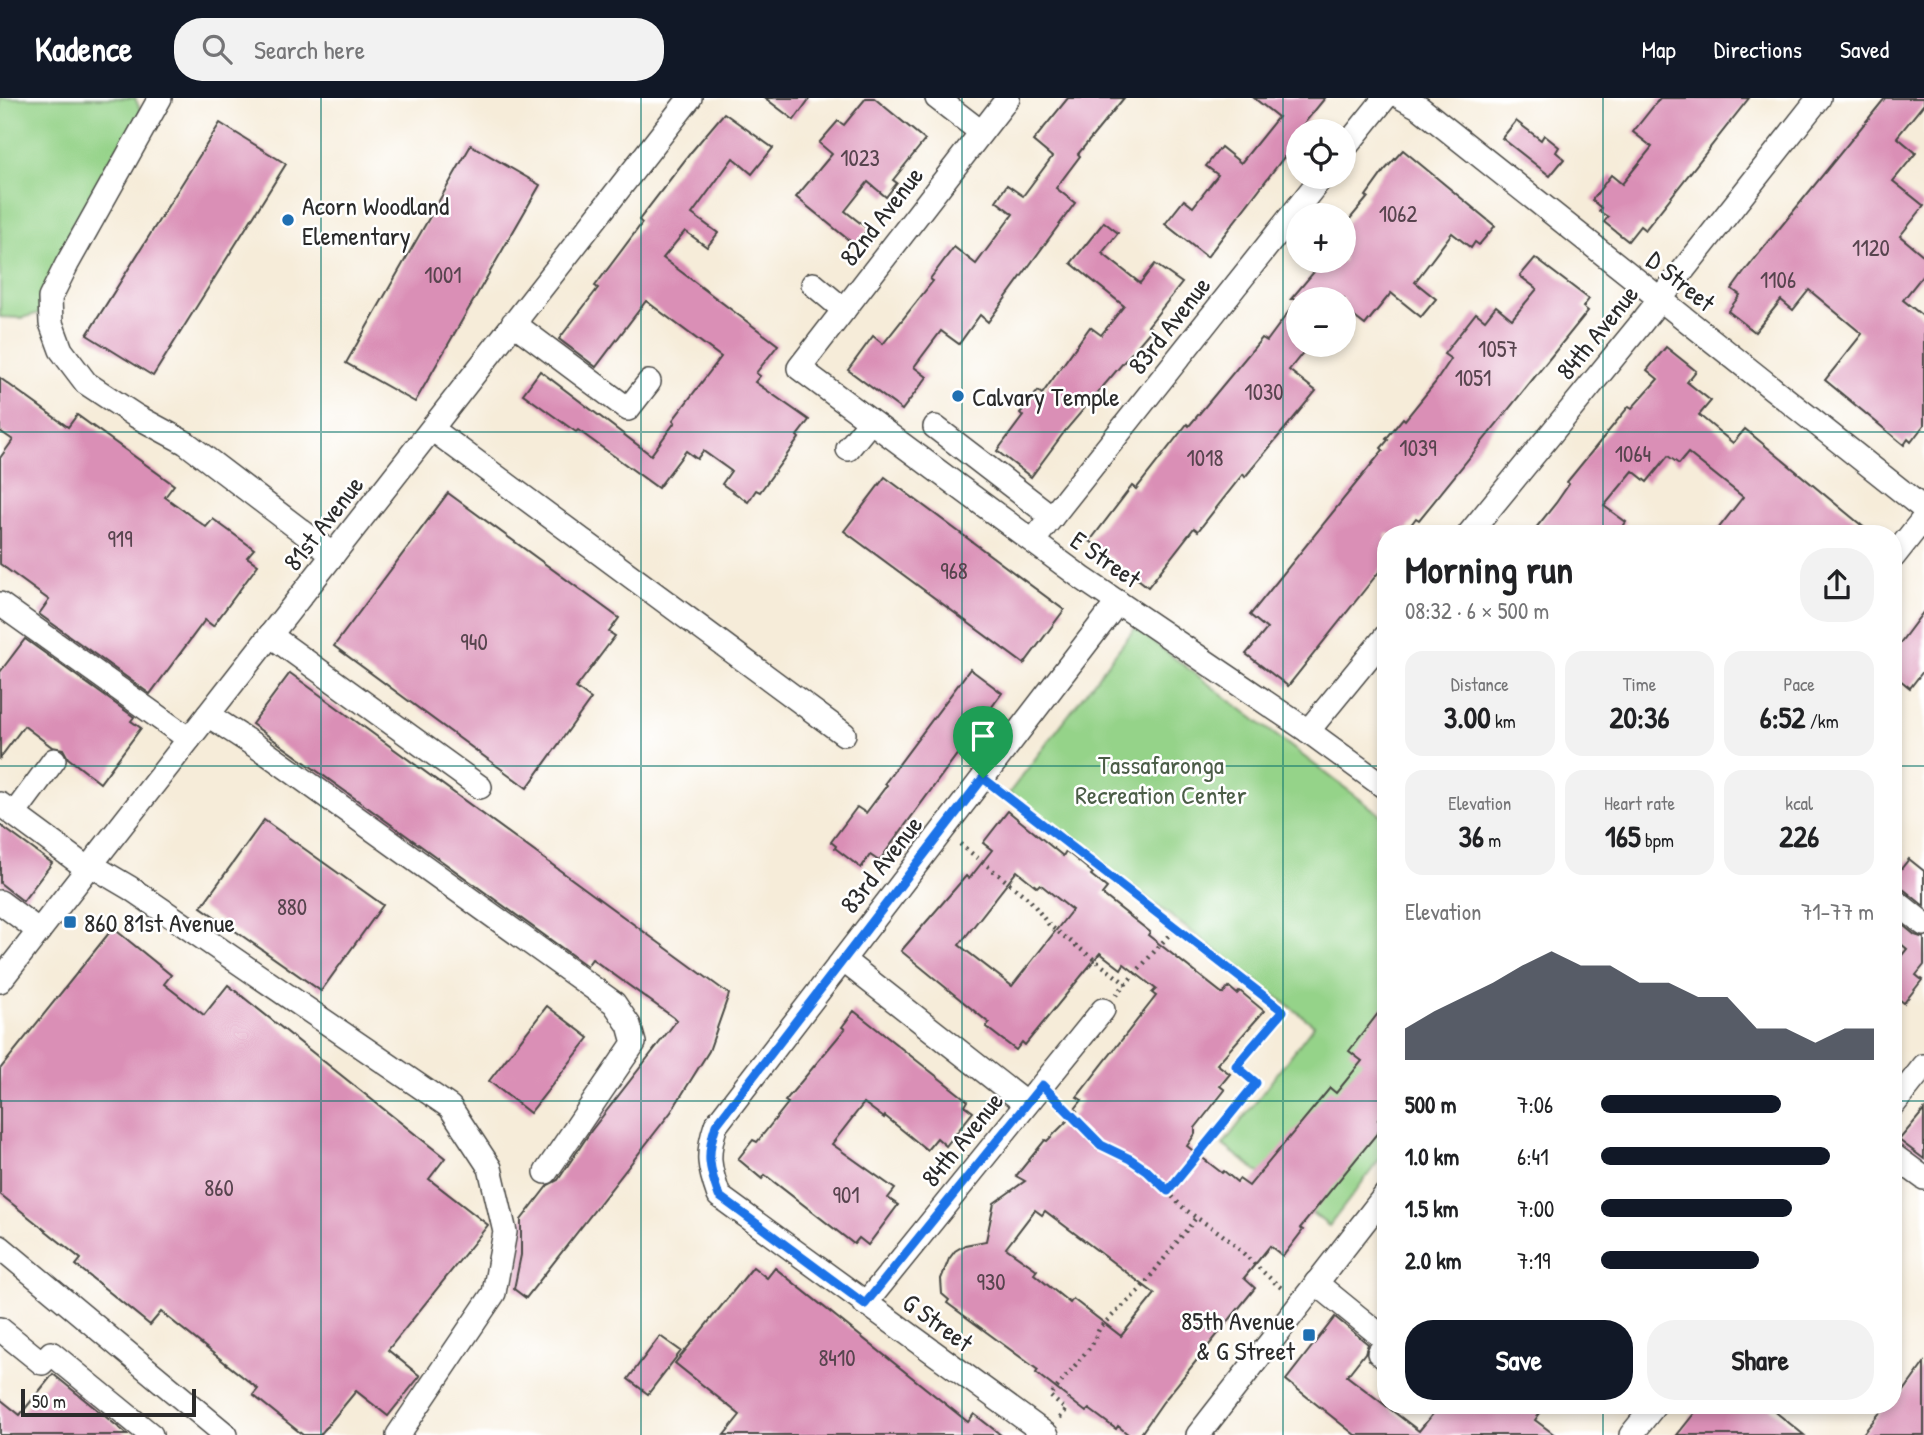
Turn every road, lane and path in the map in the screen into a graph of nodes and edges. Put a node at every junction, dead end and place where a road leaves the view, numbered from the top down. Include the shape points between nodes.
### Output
1 (160, 98) edge
2 (690, 98) edge
3 (937, 98) edge
4 (1008, 98) edge
5 (1385, 98) edge
6 (1402, 98) edge
7 (1819, 98) edge
8 (981, 132) junction
9 (1356, 134) edge
10 (1312, 189) edge
11 (813, 285) dead end
12 (1660, 300) junction
13 (844, 310) junction
14 (513, 323) junction
15 (799, 368) joint
16 (649, 382) dead end
17 (870, 422) junction
18 (935, 427) dead end
19 (432, 429) junction
20 (848, 449) dead end
21 (1924, 509) edge
22 (1052, 517) junction
23 (1924, 518) edge
24 (1476, 525) edge
25 (1033, 541) junction
26 (1902, 546) edge
27 (333, 555) junction
28 (1118, 602) junction
29 (0, 604) edge
30 (270, 635) junction
31 (1377, 647) edge
32 (208, 715) junction
33 (1308, 731) junction
34 (844, 734) dead end
35 (189, 739) junction
36 (54, 760) dead end
37 (983, 778) junction
38 (1377, 782) edge
39 (480, 787) dead end
40 (7, 809) edge
41 (943, 830) junction
42 (89, 867) junction
43 (0, 902) edge
44 (1902, 907) edge
45 (1924, 924) edge
46 (1176, 928) junction
47 (39, 931) junction
48 (843, 960) junction
49 (0, 981) edge
50 (1126, 984) junction
51 (1103, 1010) joint
52 (1924, 1066) edge
53 (1042, 1085) junction
54 (1902, 1094) edge
55 (1026, 1104) junction
56 (1902, 1162) edge
57 (710, 1168) joint
58 (546, 1172) dead end
59 (1924, 1178) edge
60 (1168, 1191) junction
61 (1377, 1206) edge
62 (1195, 1219) junction
63 (0, 1247) edge
64 (1316, 1283) junction
65 (1300, 1302) junction
66 (865, 1304) junction
67 (0, 1329) edge
68 (1377, 1334) edge
69 (1648, 1414) edge
70 (1050, 1431) edge
71 (151, 1435) edge
72 (226, 1435) edge
73 (398, 1435) edge
74 (1198, 1435) edge
75 (1631, 1435) edge

1 - 27 street via 50,298 51,323 61,350 86,383 186,443
2 - 14 street, 81st Avenue
3 - 8 street
4 - 8 street, 82nd Avenue
5 - 9 street
6 - 12 street, D Street
7 - 12 street, 84th Avenue
8 - 13 street, 82nd Avenue
10 - 22 street, 83rd Avenue
11 - 13 street
12 - 21 street, D Street
12 - 24 street, 84th Avenue
13 - 15 street, 82nd Avenue
14 - 16 street via 628,410
14 - 19 street, 81st Avenue
15 - 17 street, E Street
17 - 20 street
17 - 25 street, E Street
18 - 22 street
19 - 27 street, 81st Avenue
19 - 34 street
22 - 25 street, 83rd Avenue
23 - 26 street
25 - 28 street, E Street
27 - 30 street, 81st Avenue
28 - 33 street, E Street
28 - 37 street, 83rd Avenue
29 - 35 street
30 - 32 street, 81st Avenue
30 - 39 street
31 - 33 street
32 - 35 street, 81st Avenue
32 - 58 street via 614,1003 629,1025 634,1043
33 - 38 street, E Street
35 - 42 street, 81st Avenue
36 - 40 street
37 - 41 street, 83rd Avenue
37 - 46 path
40 - 42 street
41 - 48 street, 83rd Avenue
41 - 50 path via 1030,900 1049,925
42 - 47 street, 81st Avenue
42 - 73 street via 130,888 450,1107 490,1168 505,1232 494,1293
43 - 47 street
44 - 45 street
46 - 50 path
46 - 60 path via 1283,1011 1236,1066 1256,1083
47 - 49 street, 81st Avenue
48 - 55 street
48 - 57 street, 83rd Avenue via 716,1125 709,1146
50 - 51 path
51 - 53 street, 84th Avenue
52 - 54 street
53 - 55 street, 84th Avenue
53 - 60 path via 1101,1145 1130,1159
55 - 66 street, 84th Avenue
56 - 59 street
57 - 66 street, G Street via 719,1196
60 - 62 path
61 - 64 street
62 - 65 path via 1230,1240
62 - 70 path via 1139,1291 1100,1327 1092,1345 1050,1396 1066,1410
63 - 72 street
64 - 65 street
64 - 68 street
65 - 74 street
66 - 70 street, G Street
67 - 71 street via 42,1363 51,1353
69 - 75 street

